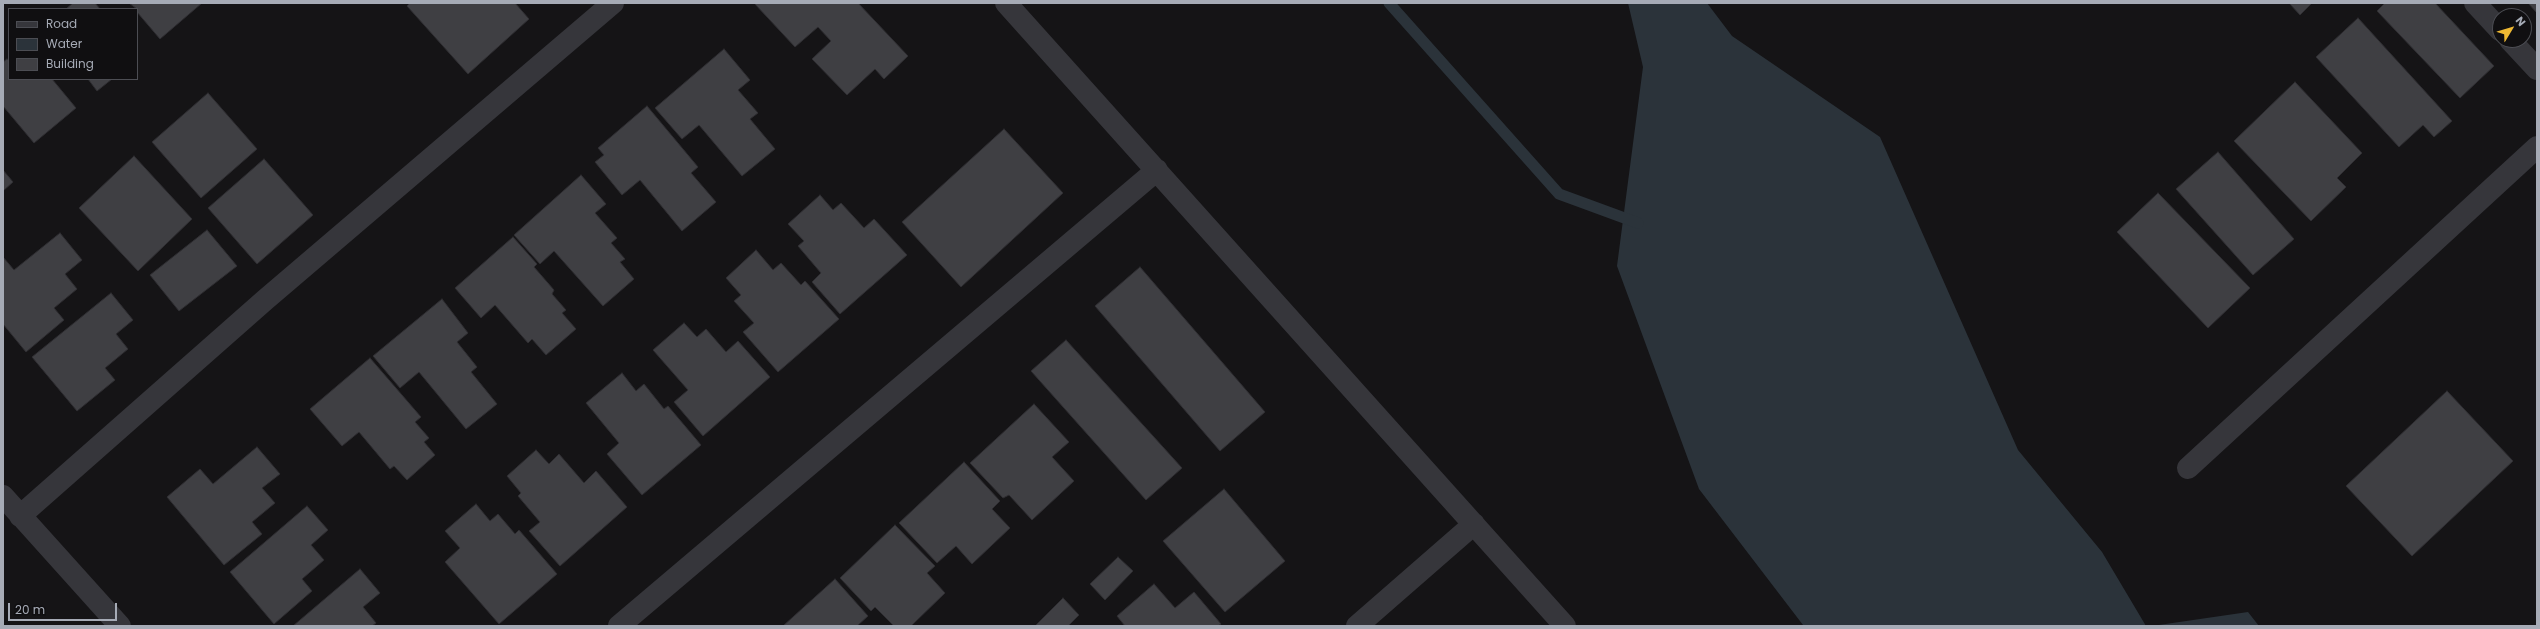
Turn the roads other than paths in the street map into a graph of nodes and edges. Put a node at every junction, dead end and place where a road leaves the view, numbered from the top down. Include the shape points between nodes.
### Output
1 (613, 3) edge
2 (1006, 3) edge
3 (2475, 3) edge
4 (2492, 21) edge
5 (2517, 48) edge
6 (2537, 69) edge
7 (2537, 147) edge
8 (1157, 170) junction
9 (2188, 468) dead end
10 (3, 496) edge
11 (20, 516) junction
12 (1474, 524) junction
13 (120, 626) edge
14 (619, 626) edge
15 (1357, 626) edge
16 (1565, 626) edge

1 - 11 street via 265,300
2 - 8 street
3 - 4 street
5 - 6 street
7 - 9 street
8 - 12 street
8 - 14 street
10 - 11 street
11 - 13 street
12 - 15 street
12 - 16 street

